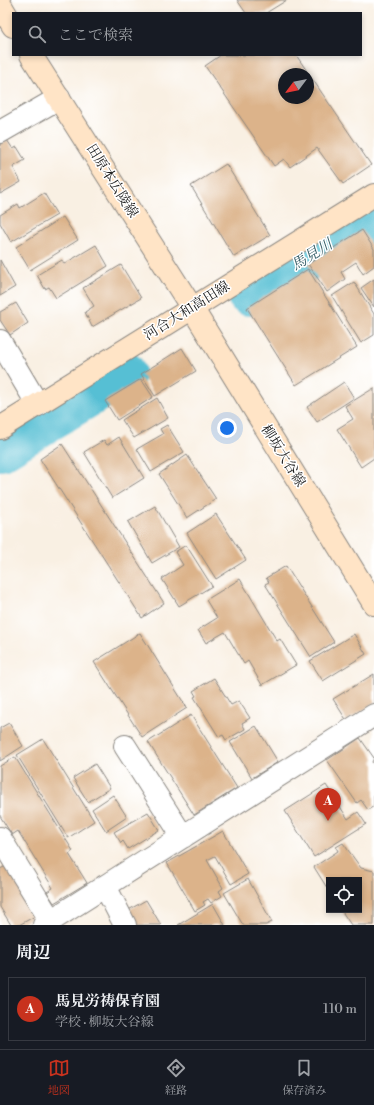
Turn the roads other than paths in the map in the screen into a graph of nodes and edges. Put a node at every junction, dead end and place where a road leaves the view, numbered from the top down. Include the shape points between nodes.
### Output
1 (0, 4) edge
2 (12, 24) edge
3 (32, 56) edge
4 (59, 98) junction
5 (0, 132) edge
6 (374, 195) edge
7 (192, 308) junction
8 (0, 341) edge
9 (38, 405) junction
10 (0, 428) edge
11 (374, 604) edge
12 (374, 715) edge
13 (125, 746) dead end
14 (182, 837) junction
15 (0, 838) edge
16 (106, 886) junction
17 (47, 923) edge
18 (125, 925) edge

1 - 2 main road
3 - 4 main road, 田原本広陵線
4 - 5 street
4 - 7 main road, 田原本広陵線
6 - 7 main road, 河合大和高田線
7 - 9 main road, 河合大和高田線
7 - 11 main road, 柳坂大谷線
8 - 9 street
9 - 10 main road, 河合大和高田線
12 - 14 street
13 - 14 street
14 - 16 street
15 - 17 street
16 - 17 street
16 - 18 street

